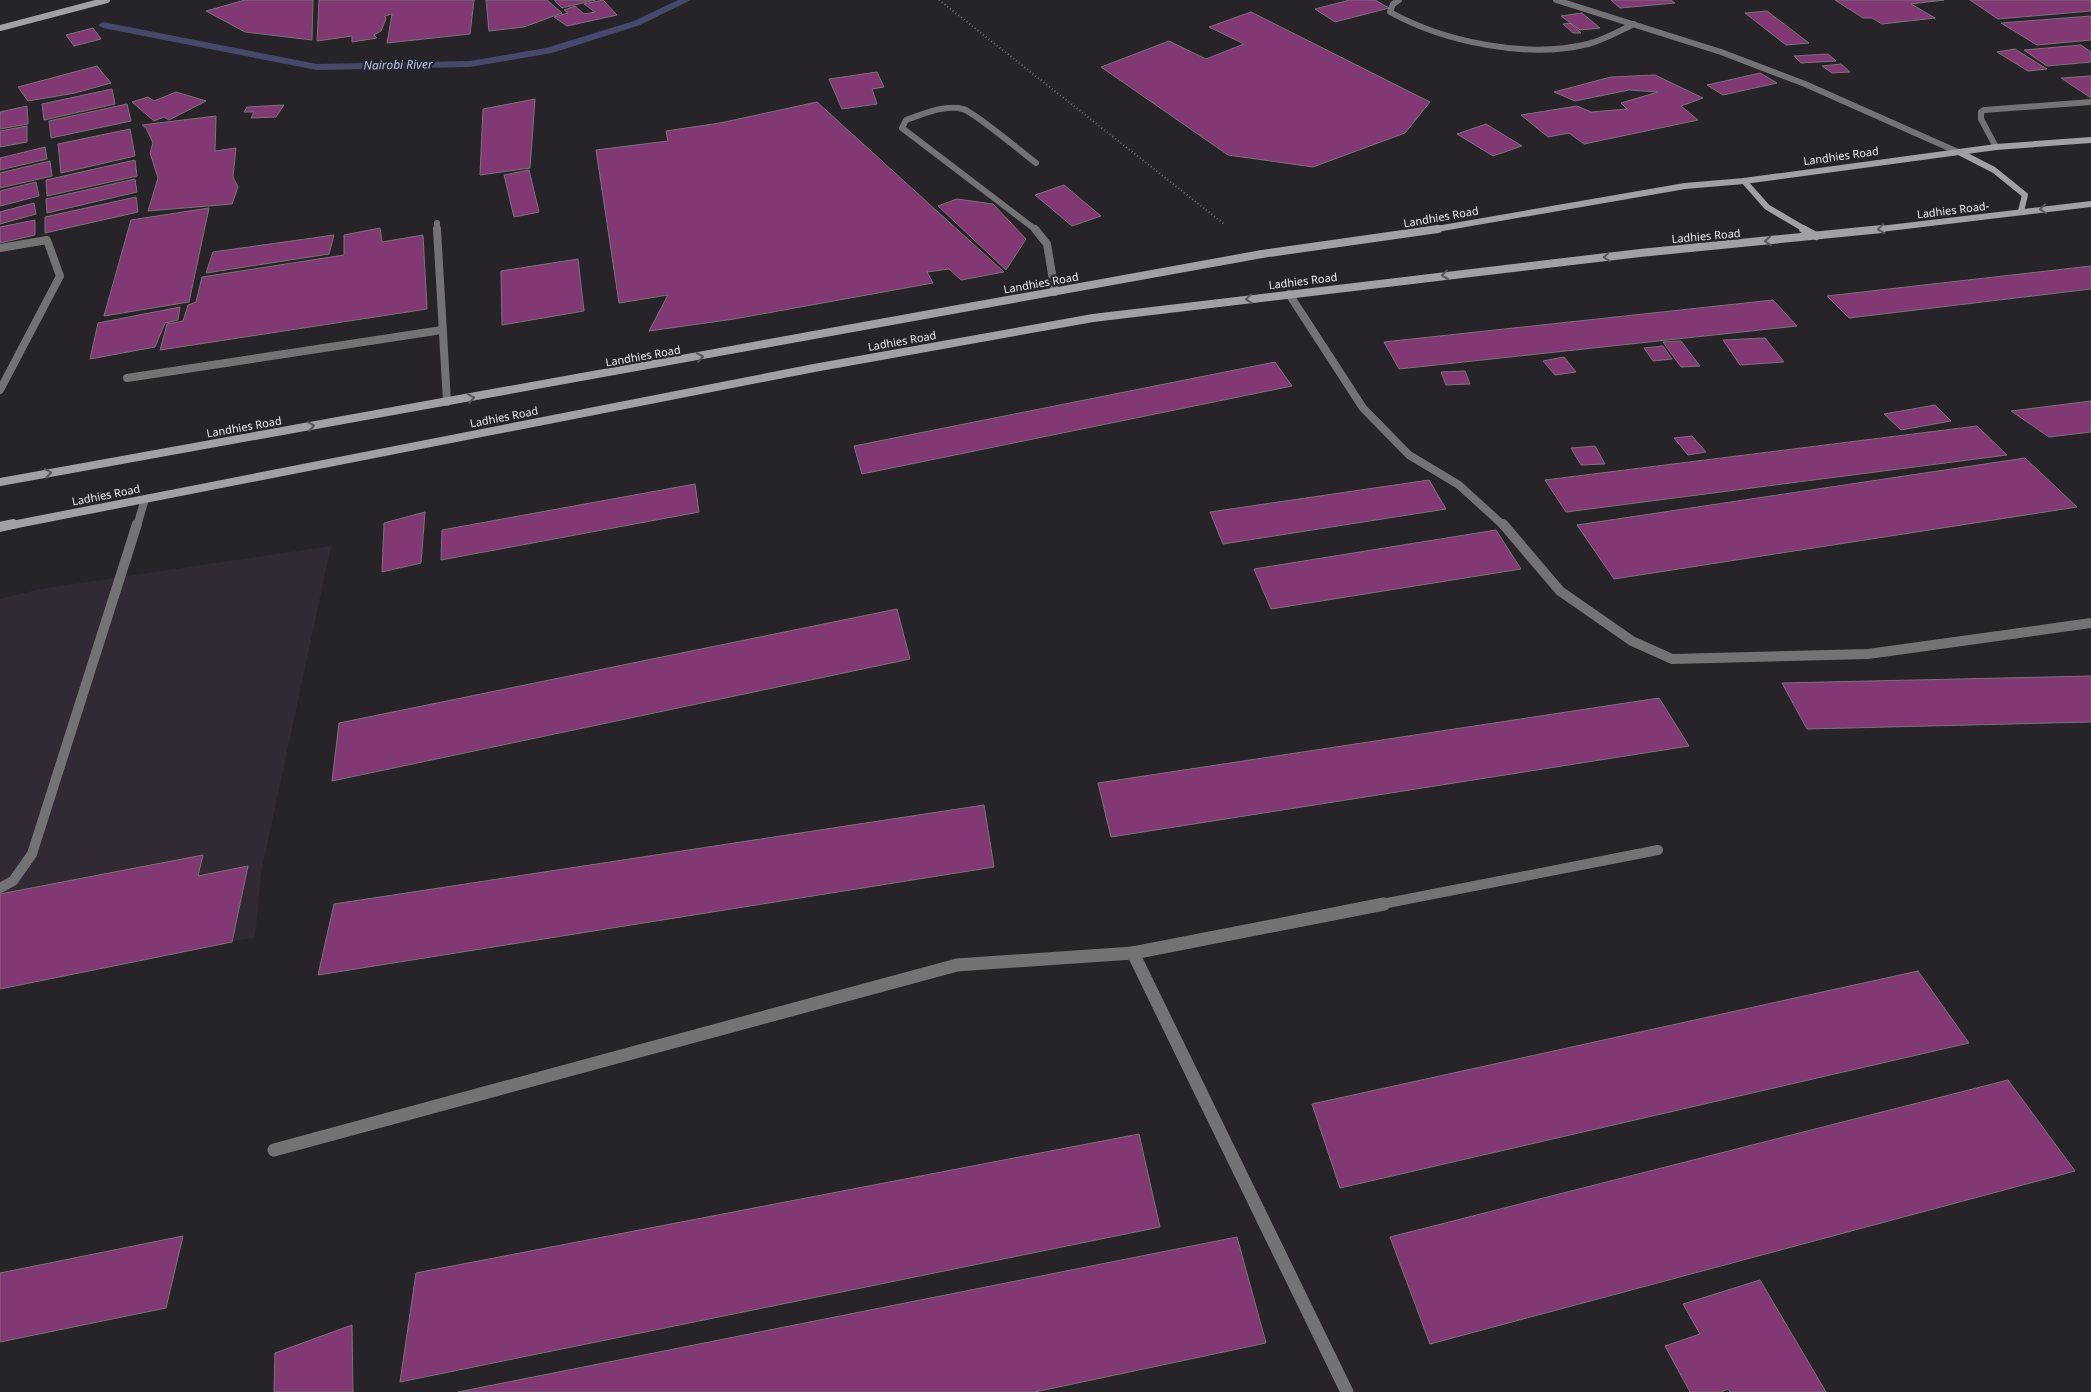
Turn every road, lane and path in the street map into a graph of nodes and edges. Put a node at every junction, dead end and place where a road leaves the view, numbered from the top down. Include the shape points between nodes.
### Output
1 (107, 0) edge
2 (939, 0) edge
3 (1398, 0) edge
4 (1556, 0) edge
5 (1634, 24) junction
6 (0, 28) edge
7 (2091, 102) edge
8 (2091, 140) edge
9 (1996, 146) junction
10 (1958, 152) junction
11 (1036, 163) dead end
12 (1744, 181) junction
13 (2091, 204) edge
14 (2021, 211) junction
15 (436, 223) dead end
16 (1817, 237) junction
17 (0, 248) edge
18 (1262, 254) junction
19 (1055, 292) junction
20 (1289, 294) junction
21 (442, 330) junction
22 (127, 378) dead end
23 (0, 390) edge
24 (447, 402) junction
25 (0, 482) edge
26 (145, 498) junction
27 (0, 527) edge
28 (2091, 624) edge
29 (1658, 850) dead end
30 (0, 888) edge
31 (1133, 953) junction
32 (274, 1150) dead end
33 (1347, 1392) edge

1 - 6 main road
2 - 18 path
3 - 5 street via 1390,12 1404,22 1467,41 1504,47 1547,50 1587,44
4 - 5 street
5 - 10 street via 1805,84
7 - 9 street via 1984,110 1982,119
8 - 9 main road, Landhies Road
9 - 10 main road, Landhies Road
10 - 12 main road, Landhies Road
10 - 14 main road via 1979,160 2014,184 2025,195
11 - 19 street via 965,109 936,110 906,120 902,128 1032,225 1047,244
12 - 16 main road via 1751,194 1766,207
12 - 18 main road, Landhies Road via 1685,186 1387,238
13 -> 14 main road, Ladhies Road-
14 -> 16 main road, Ladhies Road-
15 - 21 street
16 -> 20 main road, Ladhies Road via 1640,253
17 - 23 street via 47,240 60,276
18 - 19 main road, Landhies Road
24 -> 19 main road, Landhies Road
20 -> 26 main road, Ladhies Road via 1074,322 814,368
20 - 28 street via 1363,408 1409,455 1459,485 1509,530 1560,591 1632,641 1672,658 1868,654
21 - 22 street
21 - 24 street
25 -> 24 main road, Landhies Road
26 - 27 main road, Ladhies Road
26 - 30 street via 32,854 13,881
29 - 31 street
31 - 32 street via 957,964
31 - 33 street

